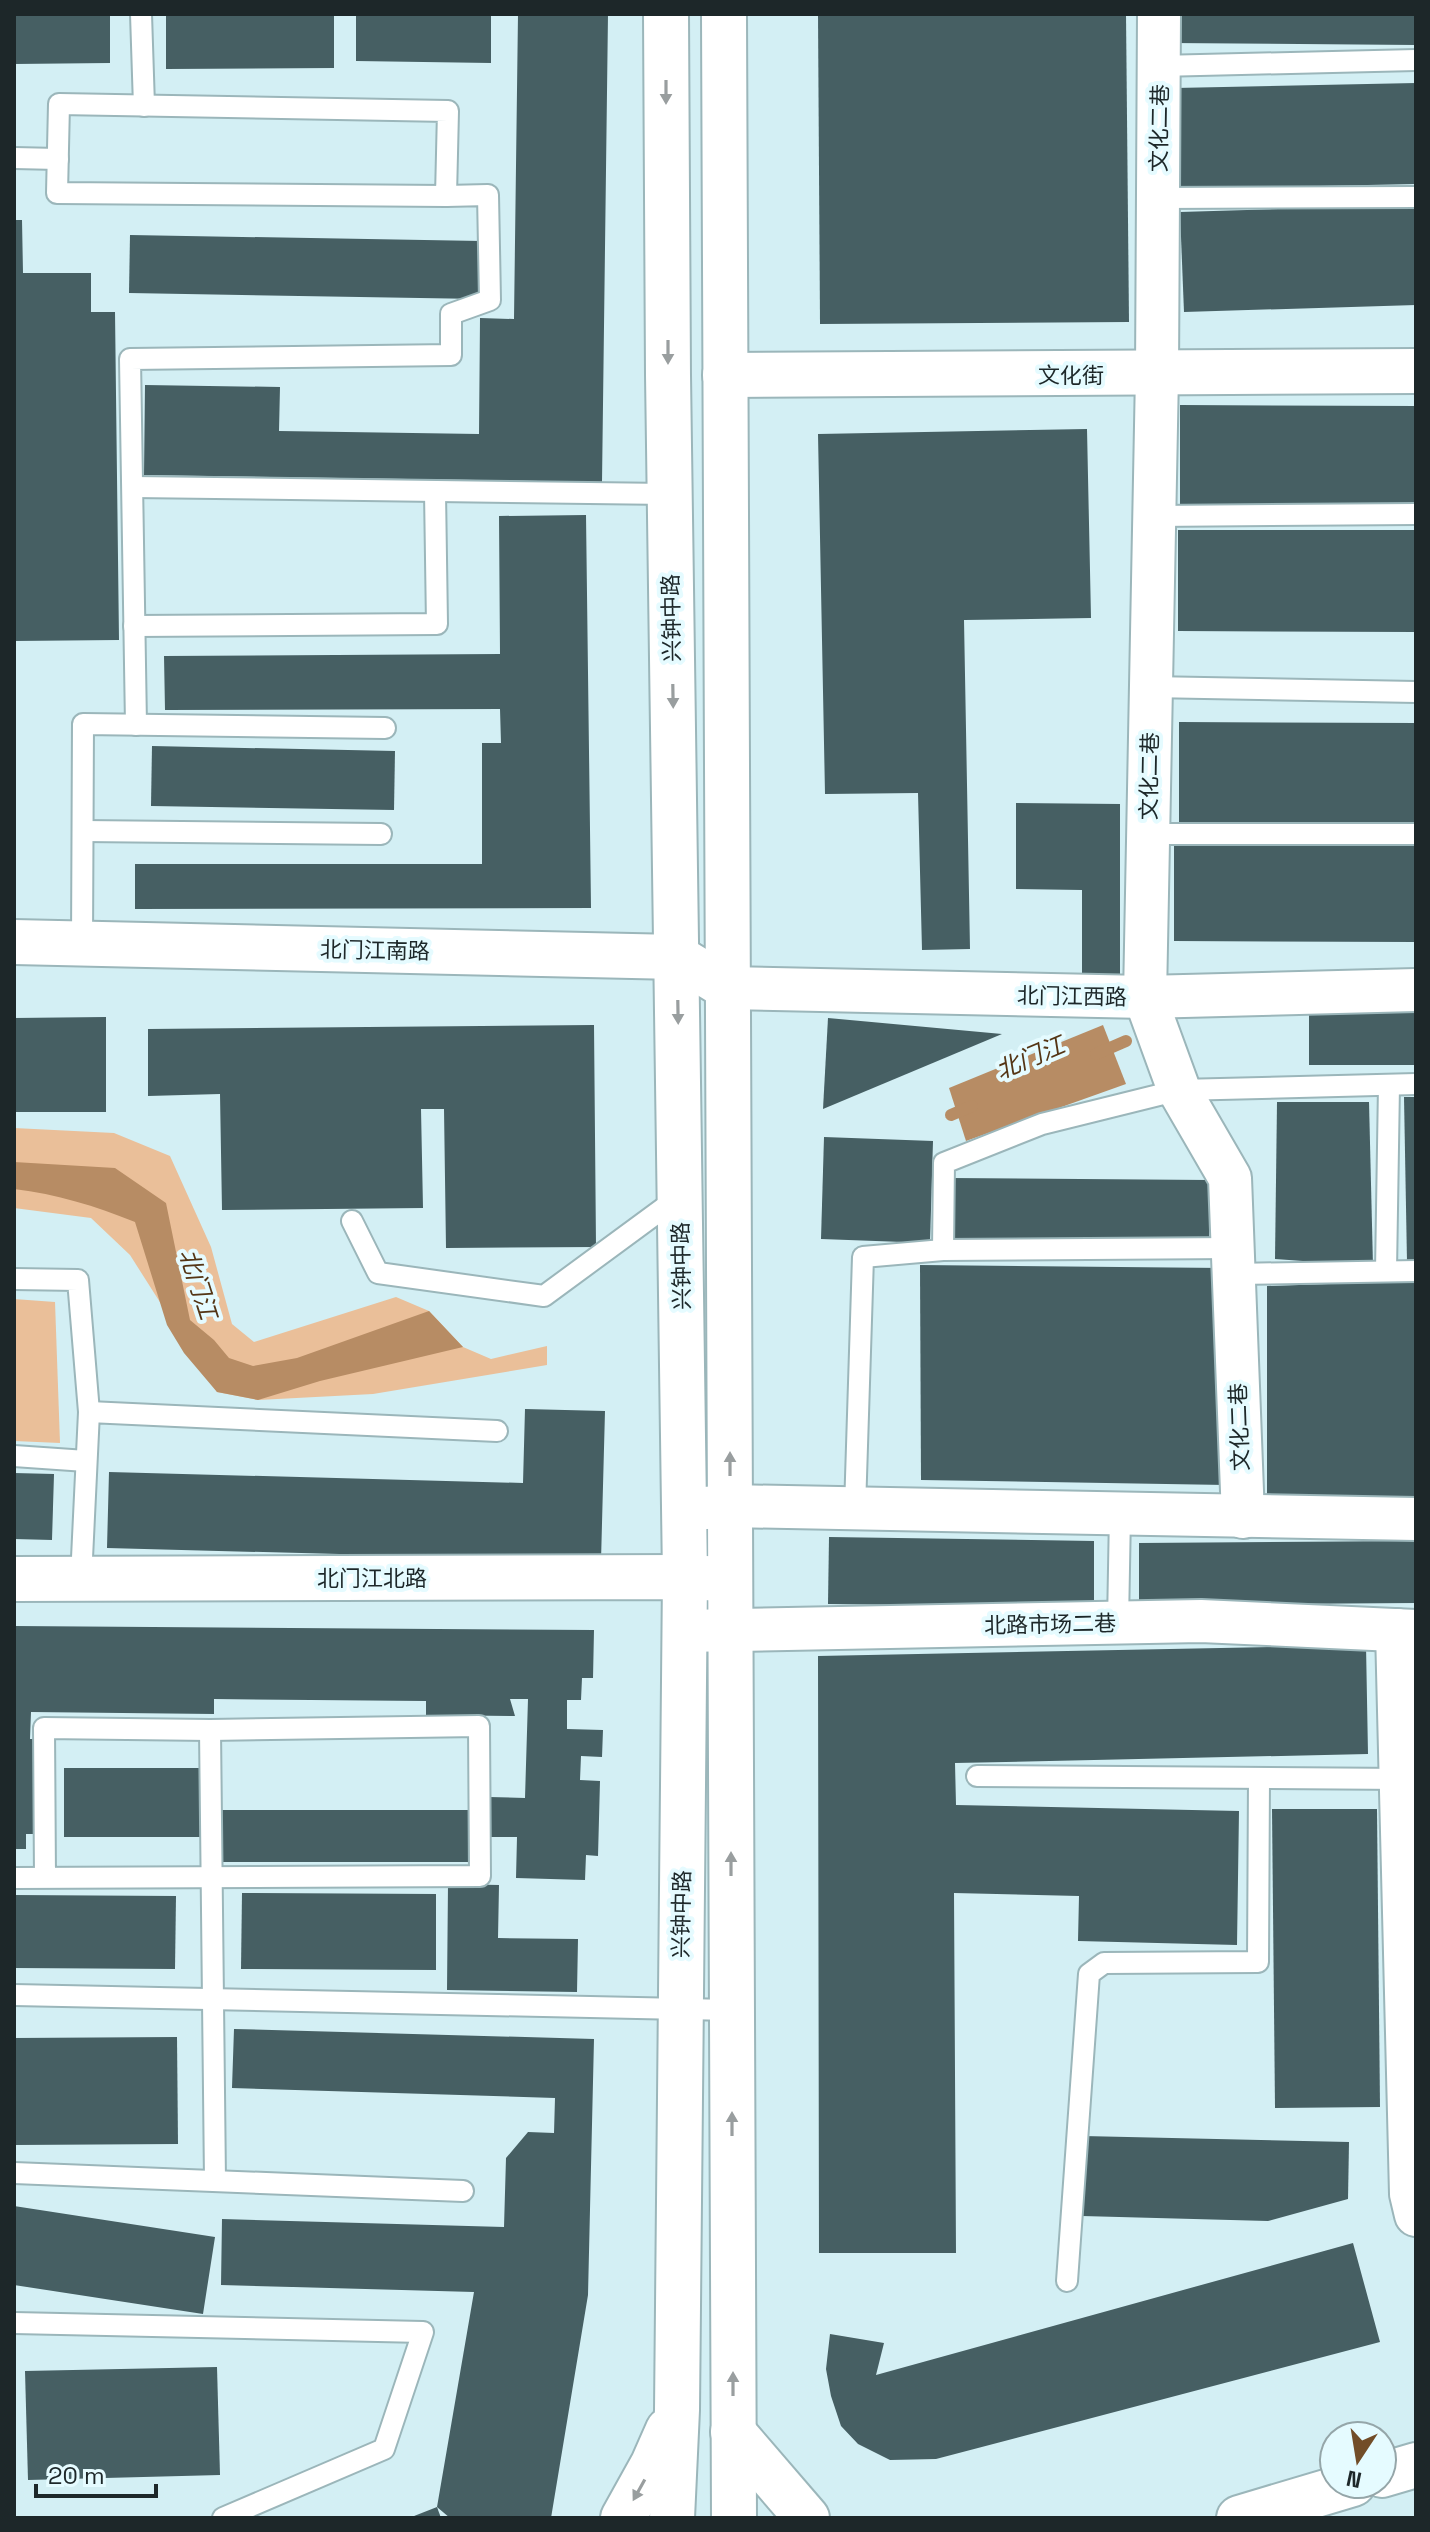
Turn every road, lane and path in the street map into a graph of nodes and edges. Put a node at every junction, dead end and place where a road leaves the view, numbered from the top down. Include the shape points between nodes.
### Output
1 (141, 14) edge
2 (666, 14) edge
3 (724, 14) edge
4 (1159, 14) edge
5 (1416, 60) edge
6 (1159, 66) junction
7 (144, 106) junction
8 (14, 158) edge
9 (58, 159) junction
10 (446, 196) junction
11 (1416, 197) edge
12 (1158, 198) junction
13 (1416, 371) edge
14 (1157, 374) junction
15 (725, 375) junction
16 (133, 487) junction
17 (435, 492) junction
18 (669, 494) junction
19 (1416, 514) edge
20 (1154, 516) junction
21 (134, 626) junction
22 (1150, 687) junction
23 (1416, 692) edge
24 (136, 725) junction
25 (385, 728) dead end
26 (83, 831) junction
27 (381, 834) dead end
28 (1148, 834) junction
29 (1416, 834) edge
30 (14, 942) edge
31 (82, 944) junction
32 (677, 957) junction
33 (728, 988) junction
34 (1416, 990) edge
35 (1145, 997) junction
36 (1416, 1084) edge
37 (1389, 1085) junction
38 (1179, 1090) junction
39 (680, 1196) junction
40 (352, 1221) dead end
41 (943, 1250) junction
42 (1233, 1261) junction
43 (1386, 1271) junction
44 (1416, 1271) edge
45 (14, 1279) edge
46 (89, 1412) junction
47 (497, 1431) dead end
48 (14, 1456) edge
49 (86, 1461) junction
50 (730, 1506) junction
51 (855, 1509) junction
52 (683, 1510) junction
53 (1120, 1514) junction
54 (1243, 1517) junction
55 (1416, 1519) edge
56 (685, 1577) junction
57 (14, 1579) edge
58 (81, 1579) junction
59 (730, 1580) junction
60 (1118, 1623) junction
61 (730, 1630) junction
62 (684, 1631) junction
63 (1406, 1631) edge
64 (210, 1730) junction
65 (977, 1776) dead end
66 (1259, 1778) junction
67 (1408, 1779) edge
68 (45, 1877) junction
69 (211, 1877) junction
70 (14, 1878) edge
71 (1410, 1914) edge
72 (14, 1995) edge
73 (213, 1998) junction
74 (681, 2008) junction
75 (731, 2010) junction
76 (1413, 2162) edge
77 (14, 2173) edge
78 (215, 2181) junction
79 (463, 2191) dead end
80 (1416, 2215) edge
81 (1067, 2281) dead end
82 (14, 2323) edge
83 (677, 2410) junction
84 (733, 2432) junction
85 (1318, 2494) edge
86 (223, 2518) edge
87 (623, 2518) edge
88 (672, 2518) edge
89 (734, 2518) edge
90 (807, 2518) edge
91 (1239, 2518) edge

1 - 7 lane
2 -> 18 main road, 兴钟中路
3 - 15 main road
4 - 6 street, 文化二巷
5 - 6 lane
6 - 12 street, 文化二巷
7 - 9 lane via 59,104
7 - 10 lane via 448,111
8 - 9 lane
9 - 10 lane via 57,193
10 - 16 lane via 488,195 490,300 451,314 451,355 130,359
11 - 12 lane
12 - 14 street, 文化二巷
13 - 14 main road, 文化街
14 - 15 main road, 文化街
14 - 20 street, 文化二巷
15 - 33 main road
16 - 17 lane
16 - 21 lane
17 - 18 lane
17 - 21 lane via 437,624
18 -> 32 main road, 兴钟中路
19 - 20 lane
20 - 22 street, 文化二巷
21 - 24 lane
22 - 23 lane
22 - 28 street, 文化二巷
24 - 25 lane
24 - 26 lane via 83,724
26 - 27 lane
26 - 31 lane
28 - 29 lane
28 - 35 street, 文化二巷
30 - 31 main road, 北门江南路
31 - 32 main road, 北门江南路
32 - 33 main road
32 -> 39 main road, 兴钟中路
33 - 35 street, 北门江西路
50 -> 33 main road
34 - 35 street, 北门江西路
35 - 38 street, 文化二巷
36 - 37 lane
37 - 38 lane
37 - 43 lane
38 - 41 lane via 1042,1124 944,1163
38 - 42 street, 文化二巷 via 1230,1178
39 - 40 lane via 544,1296 378,1273
39 - 52 main road, 兴钟中路
41 - 42 lane
41 - 51 lane via 863,1257
42 - 43 lane
42 - 54 street, 文化二巷
43 - 44 lane
45 - 46 lane via 78,1280
46 - 47 lane
46 - 49 lane
48 - 49 lane
49 - 58 lane
50 - 51 street
50 - 52 street
50 - 59 main road
51 - 53 street
52 - 56 main road, 兴钟中路
53 - 54 street
53 - 60 lane
54 - 55 street
56 - 58 main road, 北门江北路
56 - 59 main road, 北门江北路
56 - 62 main road, 兴钟中路
57 - 58 main road, 北门江北路
59 - 61 main road
60 - 61 street, 北路市场二巷
60 - 63 street, 北路市场二巷 via 1201,1621
61 - 62 street, 北路市场二巷
75 -> 61 main road
62 - 74 main road, 兴钟中路
63 - 67 street
64 - 68 lane via 44,1728
64 - 69 lane
64 - 69 lane via 479,1726 480,1876
65 - 66 lane
66 - 67 lane
66 - 81 lane via 1258,1962 1104,1963 1089,1974
67 - 71 street
68 - 69 lane
68 - 70 lane
69 - 73 lane
71 - 76 street
72 - 73 lane
73 - 74 lane
73 - 78 lane
74 - 75 lane
74 - 83 main road, 兴钟中路
84 -> 75 main road
76 - 80 street
77 - 78 lane
78 - 79 lane
82 - 86 lane via 423,2332 384,2449
83 -> 87 main road
83 - 88 main road, 兴钟中路
84 - 89 main road
84 - 90 main road
85 - 91 main road

